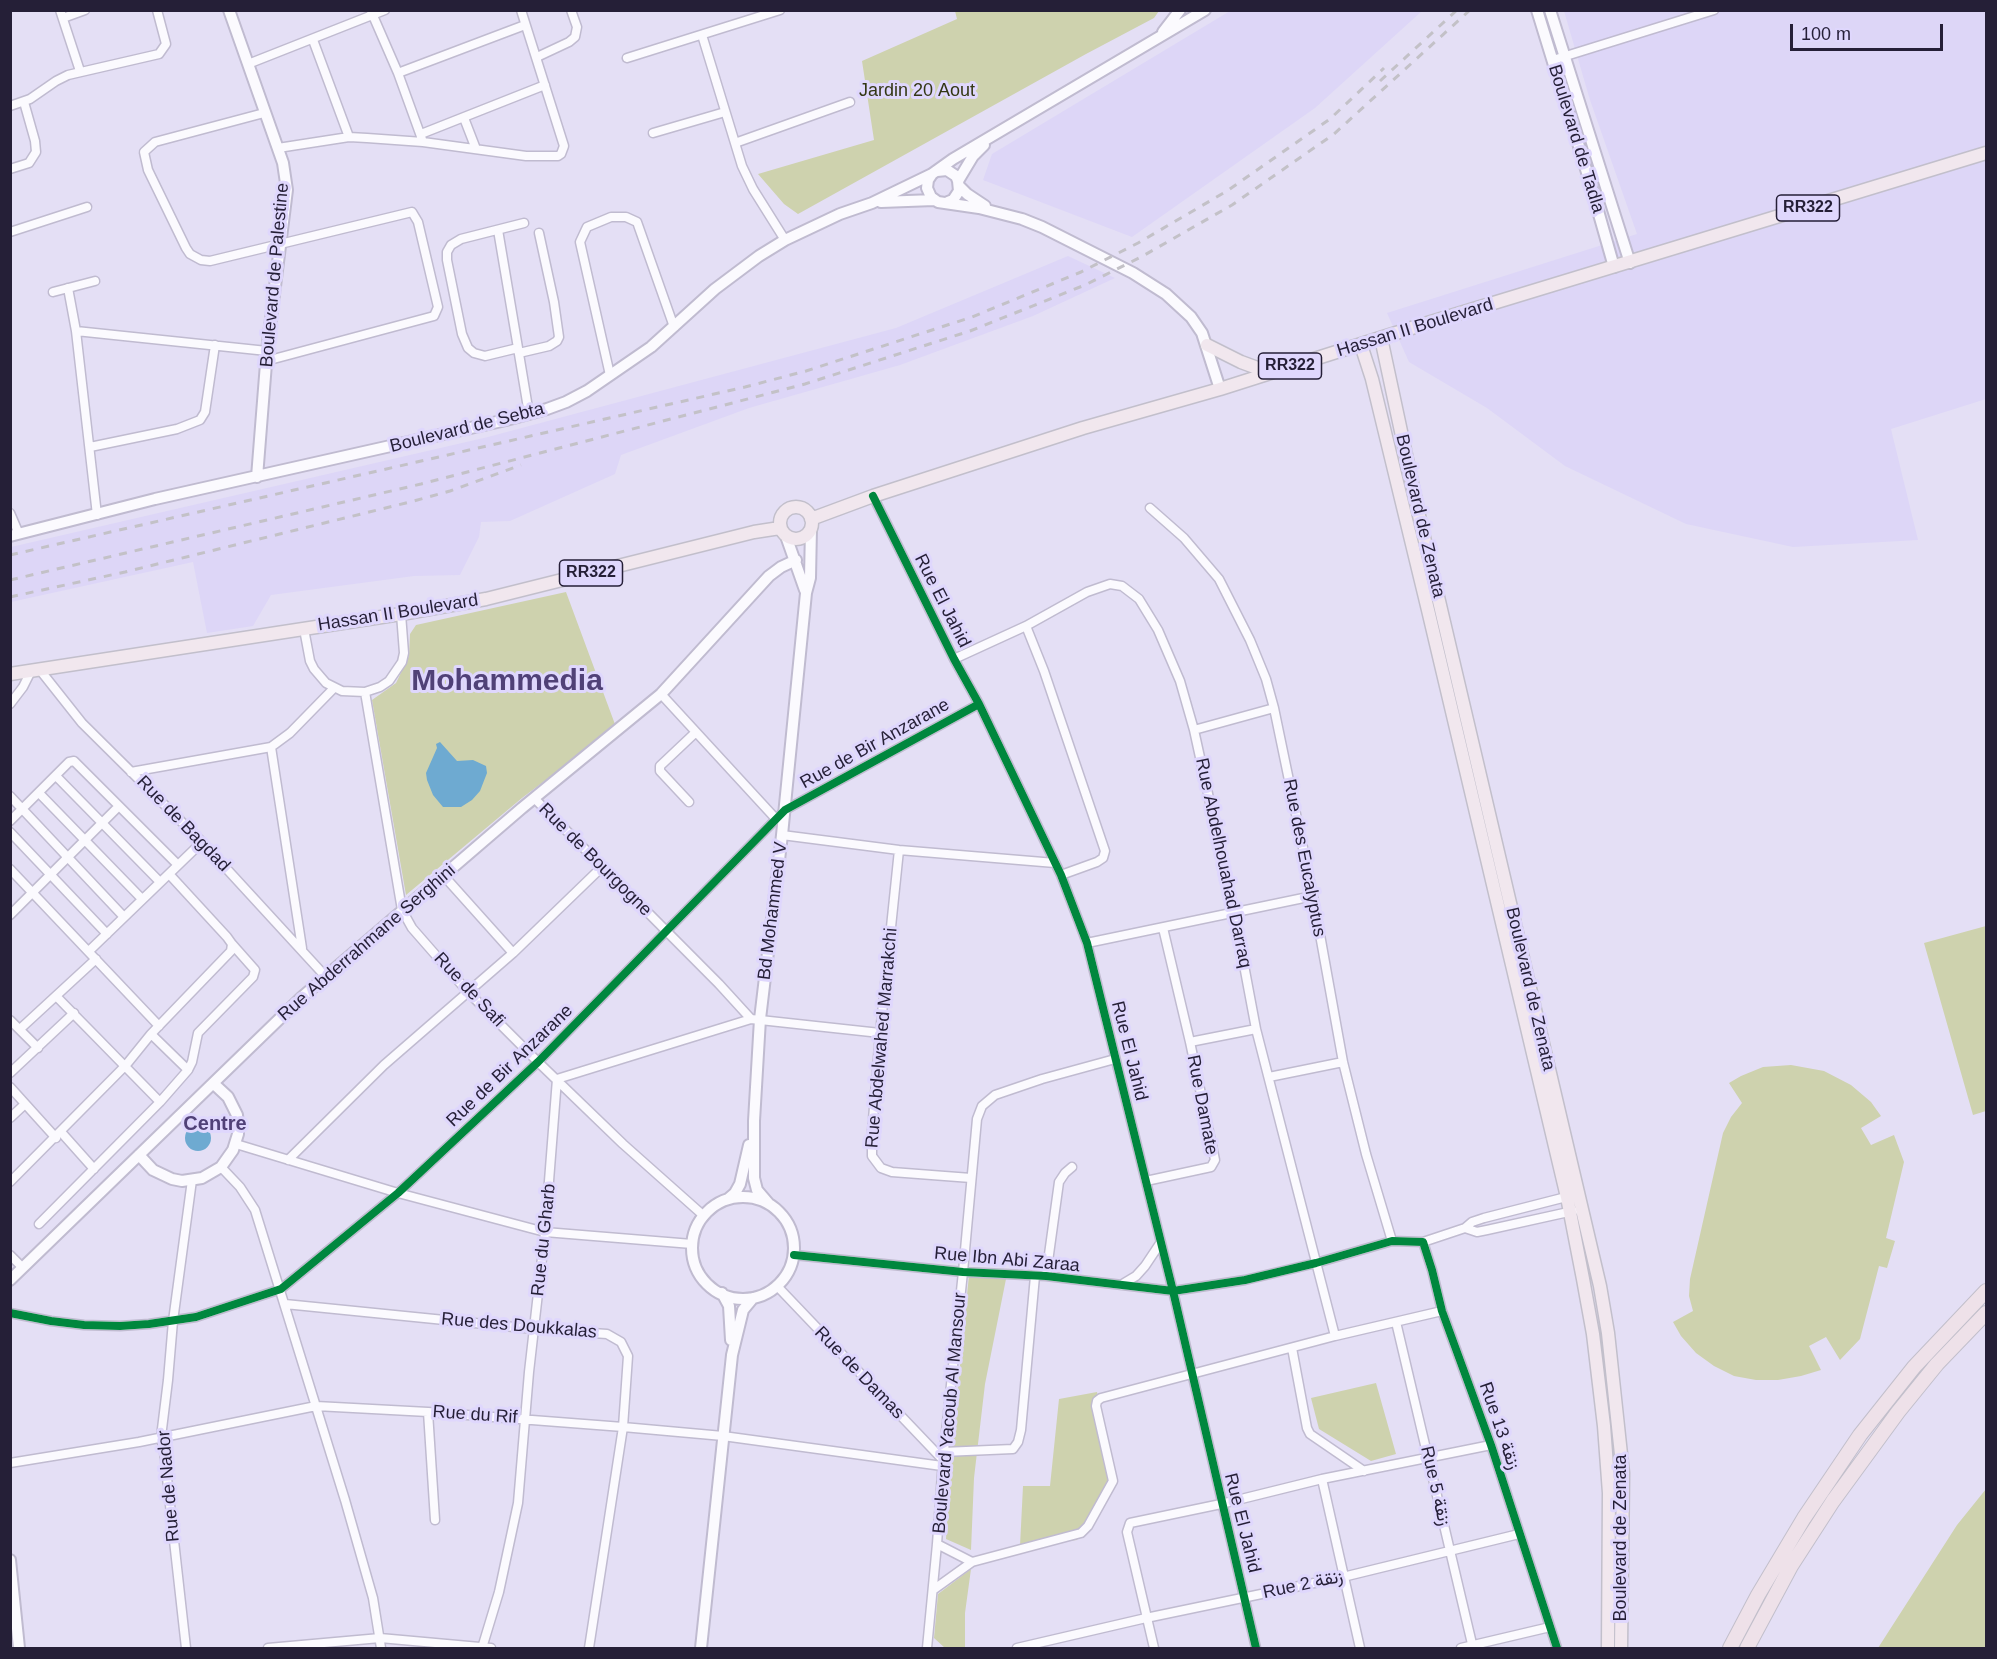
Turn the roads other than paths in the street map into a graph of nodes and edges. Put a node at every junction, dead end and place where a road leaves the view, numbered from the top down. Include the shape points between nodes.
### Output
1 (85, 10) edge
2 (157, 10) edge
3 (229, 10) edge
4 (385, 10) edge
5 (521, 10) edge
6 (571, 10) edge
7 (780, 10) edge
8 (1180, 10) edge
9 (1205, 10) edge
10 (1537, 10) edge
11 (1550, 10) edge
12 (1714, 10) edge
13 (372, 13) edge
14 (62, 14) edge
15 (525, 25) junction
16 (702, 35) junction
17 (1157, 38) junction
18 (313, 40) junction
19 (1566, 56) junction
20 (537, 57) junction
21 (627, 58) dead end
22 (1553, 60) junction
23 (248, 64) junction
24 (80, 71) junction
25 (398, 73) junction
26 (545, 85) junction
27 (24, 102) junction
28 (850, 102) dead end
29 (10, 106) edge
30 (725, 112) junction
31 (264, 113) junction
32 (464, 118) junction
33 (653, 133) dead end
34 (349, 137) junction
35 (422, 138) junction
36 (989, 140) junction
37 (735, 143) junction
38 (278, 148) junction
39 (476, 149) junction
40 (1986, 153) edge
41 (10, 170) edge
42 (934, 173) junction
43 (959, 184) junction
44 (934, 200) junction
45 (948, 202) junction
46 (872, 203) junction
47 (87, 207) dead end
48 (998, 213) junction
49 (524, 223) dead end
50 (498, 230) junction
51 (10, 232) edge
52 (539, 233) dead end
53 (784, 240) junction
54 (280, 243) junction
55 (1630, 263) junction
56 (1614, 267) junction
57 (95, 280) dead end
58 (68, 288) junction
59 (54, 292) dead end
60 (674, 327) junction
61 (76, 331) junction
62 (1381, 338) junction
63 (215, 345) junction
64 (1207, 345) junction
65 (1360, 345) junction
66 (518, 350) junction
67 (266, 356) junction
68 (1271, 372) junction
69 (1388, 374) junction
70 (610, 375) junction
71 (1372, 379) junction
72 (1220, 389) junction
73 (529, 414) junction
74 (90, 447) junction
75 (257, 477) junction
76 (873, 496) junction
77 (1150, 508) dead end
78 (10, 513) edge
79 (96, 515) junction
80 (811, 524) junction
81 (783, 532) junction
82 (15, 535) edge
83 (796, 561) junction
84 (806, 593) junction
85 (1441, 606) junction
86 (1428, 610) junction
87 (401, 614) junction
88 (1026, 626) junction
89 (304, 629) junction
90 (954, 659) junction
91 (35, 670) junction
92 (10, 674) edge
93 (334, 688) junction
94 (364, 692) junction
95 (661, 694) junction
96 (10, 704) edge
97 (979, 704) junction
98 (1274, 708) junction
99 (1194, 730) junction
100 (696, 732) junction
101 (271, 747) junction
102 (131, 772) junction
103 (56, 776) junction
104 (39, 793) junction
105 (10, 796) edge
106 (534, 798) junction
107 (689, 802) dead end
108 (119, 806) junction
109 (22, 810) junction
110 (785, 810) junction
111 (776, 819) junction
112 (10, 821) edge
113 (101, 823) junction
114 (10, 832) edge
115 (782, 835) junction
116 (84, 840) junction
117 (202, 842) junction
118 (899, 850) junction
119 (67, 859) junction
120 (1055, 863) junction
121 (178, 865) junction
122 (603, 866) junction
123 (10, 869) edge
124 (169, 873) junction
125 (50, 875) junction
126 (1061, 875) junction
127 (444, 876) junction
128 (160, 882) junction
129 (33, 893) junction
130 (1312, 896) junction
131 (142, 898) junction
132 (402, 910) junction
133 (1234, 912) junction
134 (10, 915) edge
135 (124, 917) junction
136 (1163, 928) junction
137 (667, 932) junction
138 (106, 934) junction
139 (1087, 943) junction
140 (232, 944) junction
141 (302, 949) junction
142 (89, 951) junction
143 (513, 953) junction
144 (96, 959) junction
145 (326, 977) junction
146 (468, 992) junction
147 (56, 996) junction
148 (74, 1013) junction
149 (756, 1019) junction
150 (14, 1026) edge
151 (159, 1026) junction
152 (1256, 1029) junction
153 (880, 1033) junction
154 (151, 1034) junction
155 (1190, 1042) junction
156 (38, 1048) junction
157 (1115, 1059) junction
158 (538, 1062) junction
159 (1342, 1062) junction
160 (126, 1065) junction
161 (188, 1070) junction
162 (10, 1073) edge
163 (1269, 1077) junction
164 (558, 1079) junction
165 (214, 1084) junction
166 (10, 1087) edge
167 (160, 1102) junction
168 (25, 1104) junction
169 (10, 1118) edge
170 (754, 1121) junction
171 (59, 1135) junction
172 (236, 1143) junction
173 (140, 1155) junction
174 (288, 1160) junction
175 (221, 1167) junction
176 (1072, 1167) dead end
177 (94, 1168) junction
178 (971, 1178) junction
179 (192, 1180) junction
180 (1146, 1181) junction
181 (10, 1182) edge
182 (398, 1193) junction
183 (1573, 1195) junction
184 (727, 1199) junction
185 (769, 1204) junction
186 (1582, 1209) junction
187 (1569, 1212) junction
188 (704, 1216) junction
189 (39, 1224) dead end
190 (1465, 1228) junction
191 (546, 1232) junction
192 (1392, 1241) junction
193 (1161, 1242) junction
194 (1423, 1242) junction
195 (692, 1244) junction
196 (1591, 1246) junction
197 (1577, 1250) junction
198 (10, 1255) edge
199 (794, 1255) junction
200 (1316, 1263) junction
201 (23, 1268) junction
202 (963, 1272) junction
203 (1035, 1275) junction
204 (1046, 1276) junction
205 (10, 1280) edge
206 (777, 1286) junction
207 (1121, 1286) junction
208 (280, 1289) junction
209 (1173, 1291) junction
210 (1986, 1291) edge
211 (722, 1293) junction
212 (753, 1298) junction
213 (285, 1304) junction
214 (1442, 1311) junction
215 (10, 1313) edge
216 (1986, 1313) edge
217 (173, 1321) junction
218 (1396, 1322) junction
219 (534, 1329) junction
220 (1335, 1336) junction
221 (1292, 1348) junction
222 (732, 1355) junction
223 (1191, 1374) junction
224 (316, 1406) junction
225 (428, 1412) junction
226 (525, 1419) junction
227 (623, 1427) junction
228 (723, 1436) junction
229 (161, 1437) junction
230 (1491, 1445) junction
231 (1853, 1446) junction
232 (1866, 1456) junction
233 (1428, 1458) junction
234 (943, 1459) junction
235 (10, 1463) edge
236 (1364, 1471) junction
237 (1322, 1479) junction
238 (1221, 1504) junction
239 (435, 1520) dead end
240 (1519, 1534) junction
241 (938, 1544) junction
242 (1450, 1550) junction
243 (10, 1560) edge
244 (972, 1562) junction
245 (1343, 1577) junction
246 (933, 1590) junction
247 (1246, 1598) junction
248 (1146, 1618) junction
249 (1550, 1627) junction
250 (380, 1638) junction
251 (1473, 1647) edge
252 (19, 1648) edge
253 (186, 1648) edge
254 (268, 1648) edge
255 (278, 1648) edge
256 (381, 1648) edge
257 (482, 1648) edge
258 (491, 1648) edge
259 (589, 1648) edge
260 (700, 1648) edge
261 (927, 1648) edge
262 (1017, 1648) edge
263 (1154, 1648) edge
264 (1256, 1648) edge
265 (1360, 1648) edge
266 (1461, 1648) edge
267 (1557, 1648) edge
268 (1608, 1648) edge
269 (1621, 1648) edge
270 (1730, 1648) edge
271 (1747, 1648) edge

1 - 14 street
2 - 24 street via 166,39 163,51 145,59
3 - 23 street, Boulevard de Palestine
4 - 13 street
5 - 15 street
6 - 20 street via 577,27 575,37
7 - 16 street
8 - 17 street
9 - 17 street
10 - 22 street, Boulevard de Tadla
11 - 19 street, Boulevard de Tadla
12 - 19 street
13 - 18 street
13 - 25 street
14 - 24 street
15 - 20 street
15 - 25 street
16 - 21 street
16 - 30 street
17 - 36 street
18 - 23 street
18 - 34 street
19 - 22 street
19 - 55 street, Boulevard de Tadla
20 - 26 street
22 - 56 street, Boulevard de Tadla
23 - 31 street, Boulevard de Palestine
24 - 27 street via 61,78
25 - 35 street
26 - 32 street
26 - 39 street via 564,146 561,154 541,157
27 - 29 street
27 - 41 street via 36,155 29,163
28 - 37 street
30 - 33 street
30 - 37 street
31 - 38 street, Boulevard de Palestine
31 - 54 street via 155,142 143,156 190,254 206,262
32 - 35 street
32 - 39 street
34 - 35 street
34 - 38 street
35 - 39 street
36 - 42 street, Boulevard de Sebta
36 - 43 street via 973,156
37 - 53 street via 746,177
38 - 54 street, Boulevard de Palestine via 286,190
40 - 55 main road, Hassan II Boulevard / RR322
42 - 43 street via 952,173
42 - 44 street via 927,188
42 - 46 street, Boulevard de Sebta
43 - 45 street via 956,196
43 - 48 street via 973,199
44 - 45 street
44 - 46 street, Boulevard de Sebta
45 - 48 street
46 - 53 street, Boulevard de Sebta
47 - 51 street
48 - 64 street via 1042,227 1142,278 1179,304
49 - 50 street
50 - 66 street
50 - 66 street via 454,243 447,252 447,260 468,348 485,356
52 - 66 street via 559,336 549,346
53 - 60 street, Boulevard de Sebta via 749,262
54 - 67 street, Boulevard de Palestine
54 - 67 street via 412,212 418,222 438,307 434,316
55 - 56 main road, Hassan II Boulevard / RR322
56 - 62 main road, Hassan II Boulevard / RR322
57 - 58 street
58 - 59 street
58 - 61 street
60 - 70 street, Boulevard de Sebta
60 - 70 street via 637,222 610,217 586,227 580,242
61 - 63 street
61 - 74 street
62 - 65 main road, Hassan II Boulevard / RR322
62 - 69 main road, Boulevard de Zenata
63 - 67 street
63 - 74 street via 206,412 200,420 177,429
64 - 68 main road
64 - 72 street
65 - 68 main road, Hassan II Boulevard / RR322
65 - 71 main road, Boulevard de Zenata
66 - 73 street
67 - 75 street, Boulevard de Palestine
68 - 72 main road, Hassan II Boulevard / RR322
69 - 71 main road
69 - 85 main road, Boulevard de Zenata
70 - 73 street, Boulevard de Sebta via 566,402
71 - 86 main road, Boulevard de Zenata
72 - 76 main road, Hassan II Boulevard / RR322 via 1083,428
73 - 75 street, Boulevard de Sebta
74 - 79 street
75 - 79 street, Boulevard de Sebta
76 - 80 main road, Hassan II Boulevard / RR322
76 - 90 street, Rue El Jahid
77 - 98 street, Rue des Eucalyptus via 1184,538 1219,579 1259,659
78 - 82 street
79 - 82 street, Boulevard de Sebta
80 - 81 main road, RR322 via 808,533 800,538 790,538
80 - 81 main road via 804,510 794,507 781,517
80 - 84 street, Bd Mohammed V via 811,566
81 - 83 street, Bd Mohammed V
81 - 87 main road, Hassan II Boulevard / RR322 via 754,532 486,599
83 - 84 street, Bd Mohammed V
83 - 95 street, Rue Abderrahmane Serghini via 769,576
84 - 110 street, Bd Mohammed V
85 - 86 main road
85 - 183 main road, Boulevard de Zenata
86 - 183 main road, Boulevard de Zenata
87 - 89 main road, Hassan II Boulevard / RR322
87 - 94 street via 402,662 388,681
88 - 90 street, Rue Abdelhouahad Darraq
88 - 99 street, Rue Abdelhouahad Darraq via 1096,589 1116,584 1129,590 1158,630 1180,681
88 - 126 street via 1105,851 1097,862
89 - 91 main road, Hassan II Boulevard / RR322
89 - 93 street via 314,669
90 - 97 street, Rue El Jahid
91 - 92 main road, Hassan II Boulevard / RR322
91 - 96 street
91 - 102 street, Rue de Bagdad
93 - 94 street
93 - 101 street via 290,734
94 - 132 street, Rue de Safi
95 - 100 street
95 - 106 street, Rue Abderrahmane Serghini
97 - 110 street, Rue de Bir Anzarane
97 - 120 street, Rue El Jahid
98 - 99 street
98 - 130 street, Rue des Eucalyptus
99 - 133 street, Rue Abdelhouahad Darraq
100 - 107 street via 660,766 660,771
100 - 111 street
101 - 102 street
101 - 141 street
102 - 117 street, Rue de Bagdad
103 - 104 street
103 - 108 street via 75,761
103 - 113 street
104 - 109 street
104 - 116 street
105 - 109 street
106 - 122 street, Rue de Bourgogne
106 - 127 street, Rue Abderrahmane Serghini
108 - 113 street
108 - 121 street
109 - 112 street
109 - 119 street
110 - 111 street, Rue de Bir Anzarane
110 - 115 street, Bd Mohammed V
111 - 137 street, Rue de Bir Anzarane
113 - 116 street
113 - 128 street
114 - 125 street
115 - 118 street
115 - 149 street, Bd Mohammed V
116 - 119 street
116 - 131 street
117 - 121 street
117 - 141 street, Rue de Bagdad
118 - 120 street
118 - 153 street, Rue Abdelwahed Marrakchi
119 - 125 street
119 - 135 street
120 - 126 street, Rue El Jahid
121 - 124 street
122 - 137 street, Rue de Bourgogne
122 - 143 street
123 - 129 street
124 - 128 street
124 - 140 street
125 - 129 street
125 - 138 street
126 - 139 street, Rue El Jahid
127 - 132 street, Rue Abderrahmane Serghini
127 - 143 street
128 - 131 street
129 - 134 street
129 - 142 street
130 - 133 street
130 - 159 street, Rue des Eucalyptus
131 - 135 street
132 - 145 street, Rue Abderrahmane Serghini
132 - 146 street, Rue de Safi via 412,928
133 - 136 street
133 - 152 street, Rue Abdelhouahad Darraq
135 - 138 street
136 - 139 street
136 - 155 street
137 - 149 street, Rue de Bourgogne
137 - 158 street, Rue de Bir Anzarane
138 - 142 street
139 - 157 street, Rue El Jahid
140 - 151 street via 222,962
140 - 161 street via 256,972 198,1033
141 - 145 street, Rue de Bagdad
142 - 144 street
143 - 146 street
144 - 147 street
144 - 151 street
145 - 165 street, Rue Abderrahmane Serghini
146 - 158 street, Rue de Safi
146 - 174 street via 384,1065
147 - 148 street
147 - 150 street
148 - 156 street
148 - 160 street
149 - 153 street
149 - 164 street
149 - 170 street, Bd Mohammed V
150 - 156 street
151 - 154 street
152 - 155 street, Rue Damate
152 - 163 street, Rue Abdelhouahad Darraq
153 - 178 street, Rue Abdelwahed Marrakchi via 872,1156 887,1171
154 - 160 street
154 - 161 street
155 - 180 street, Rue Damate via 1215,1160 1211,1167
156 - 162 street
157 - 178 street, Boulevard Yacoub Al Mansour via 1042,1079 985,1102 976,1119
157 - 180 street, Rue El Jahid
158 - 164 street, Rue de Safi
158 - 182 street, Rue de Bir Anzarane
159 - 163 street
159 - 192 street, Rue des Eucalyptus
160 - 167 street
160 - 171 street
161 - 167 street
163 - 200 street, Rue Abdelhouahad Darraq
164 - 188 street, Rue de Safi
164 - 191 street, Rue du Gharb
165 - 172 street via 233,1105 238,1124
165 - 173 street, Rue Abderrahmane Serghini
166 - 168 street
167 - 177 street
168 - 169 street
168 - 171 street
170 - 184 street, Bd Mohammed V via 740,1184
170 - 185 street, Bd Mohammed V via 754,1185
171 - 177 street
171 - 181 street
172 - 174 street
172 - 175 street
173 - 179 street via 162,1176
173 - 201 street
174 - 182 street
175 - 179 street
175 - 208 street via 255,1210
176 - 204 street via 1059,1182
177 - 189 street
178 - 202 street, Boulevard Yacoub Al Mansour
179 - 217 street, Rue de Nador
180 - 193 street, Rue El Jahid
182 - 191 street
182 - 208 street, Rue de Bir Anzarane
183 - 186 main road, Boulevard de Zenata
183 - 187 main road, Boulevard de Zenata
183 - 190 street via 1484,1218
184 - 185 street via 756,1198
184 - 188 street
185 - 199 street via 789,1226
186 - 187 street
186 - 196 main road, Boulevard de Zenata
187 - 190 street via 1477,1232
187 - 197 main road, Boulevard de Zenata
188 - 195 street
190 - 194 street
191 - 195 street
191 - 219 street, Rue du Gharb
192 - 194 street
192 - 200 street, Rue Ibn Abi Zaraa
193 - 207 street via 1136,1276
193 - 209 street, Rue El Jahid
194 - 214 street, Rue 13 زنقة
195 - 211 street via 697,1268 711,1287
196 - 197 main road
196 - 269 main road, Boulevard de Zenata via 1608,1333 1623,1473
197 - 268 main road, Boulevard de Zenata via 1593,1334 1604,1426 1609,1493
198 - 201 street
199 - 202 street, Rue Ibn Abi Zaraa
199 - 206 street
200 - 209 street, Rue Ibn Abi Zaraa via 1245,1280
200 - 220 street, Rue Abdelhouahad Darraq
201 - 205 street
202 - 203 street, Rue Ibn Abi Zaraa
202 - 234 street, Boulevard Yacoub Al Mansour
203 - 204 street, Rue Ibn Abi Zaraa
203 - 234 street, Rue du Rif via 1018,1442 1013,1449
204 - 207 street, Rue Ibn Abi Zaraa
206 - 212 street
206 - 234 street, Rue de Damas
207 - 209 street, Rue Ibn Abi Zaraa
208 - 213 street
208 - 217 street, Rue de Bir Anzarane
209 - 223 street, Rue El Jahid
210 - 231 highway via 1914,1367
211 - 212 street
211 - 222 street via 729,1306
212 - 222 street via 743,1310
213 - 219 street, Rue des Doukkalas
213 - 224 street
214 - 218 street
214 - 230 street, Rue 13 زنقة
215 - 217 street, Rue de Bir Anzarane via 84,1325
216 - 232 highway via 1937,1364
217 - 229 street, Rue de Nador
218 - 220 street
218 - 233 street, Rue 5 زنقة
219 - 226 street, Rue du Gharb
219 - 227 street, Rue des Doukkalas via 607,1334 621,1342 628,1356
220 - 221 street
221 - 223 street
221 - 236 street via 1310,1434
222 - 228 street
223 - 238 street, Rue El Jahid
223 - 244 street via 1097,1401 1113,1481 1081,1533
224 - 225 street, Rue du Rif
224 - 229 street, Rue du Rif
224 - 250 street via 373,1598
225 - 226 street, Rue du Rif
225 - 239 street
226 - 227 street, Rue du Rif
226 - 257 street, Rue du Gharb via 518,1503 500,1593
227 - 228 street, Rue du Rif
227 - 259 street, Rue des Doukkalas
228 - 234 street, Rue du Rif
228 - 260 street
229 - 235 street, Rue du Rif
229 - 253 street, Rue de Nador
230 - 233 street
230 - 240 street, Rue 13 زنقة
231 - 232 highway
231 - 270 highway via 1804,1518
232 - 271 highway via 1791,1566
233 - 236 street
233 - 242 street, Rue 5 زنقة
234 - 241 street, Boulevard Yacoub Al Mansour
236 - 237 street
237 - 238 street
237 - 245 street
238 - 247 street, Rue El Jahid
238 - 248 street via 1128,1526
240 - 242 street, Rue 2 زنقة
240 - 249 street, Rue 13 زنقة
241 - 244 street
241 - 246 street, Boulevard Yacoub Al Mansour
242 - 245 street, Rue 2 زنقة
242 - 251 street, Rue 5 زنقة
243 - 252 street
244 - 246 street
245 - 247 street, Rue 2 زنقة
245 - 265 street
246 - 261 street, Boulevard Yacoub Al Mansour
247 - 248 street, Rue 2 زنقة
247 - 264 street, Rue El Jahid
248 - 262 street, Rue 2 زنقة
248 - 263 street
249 - 251 street
249 - 267 street, Rue 13 زنقة
250 - 255 street
250 - 256 street
250 - 257 street
251 - 266 street
254 - 255 street
257 - 258 street

